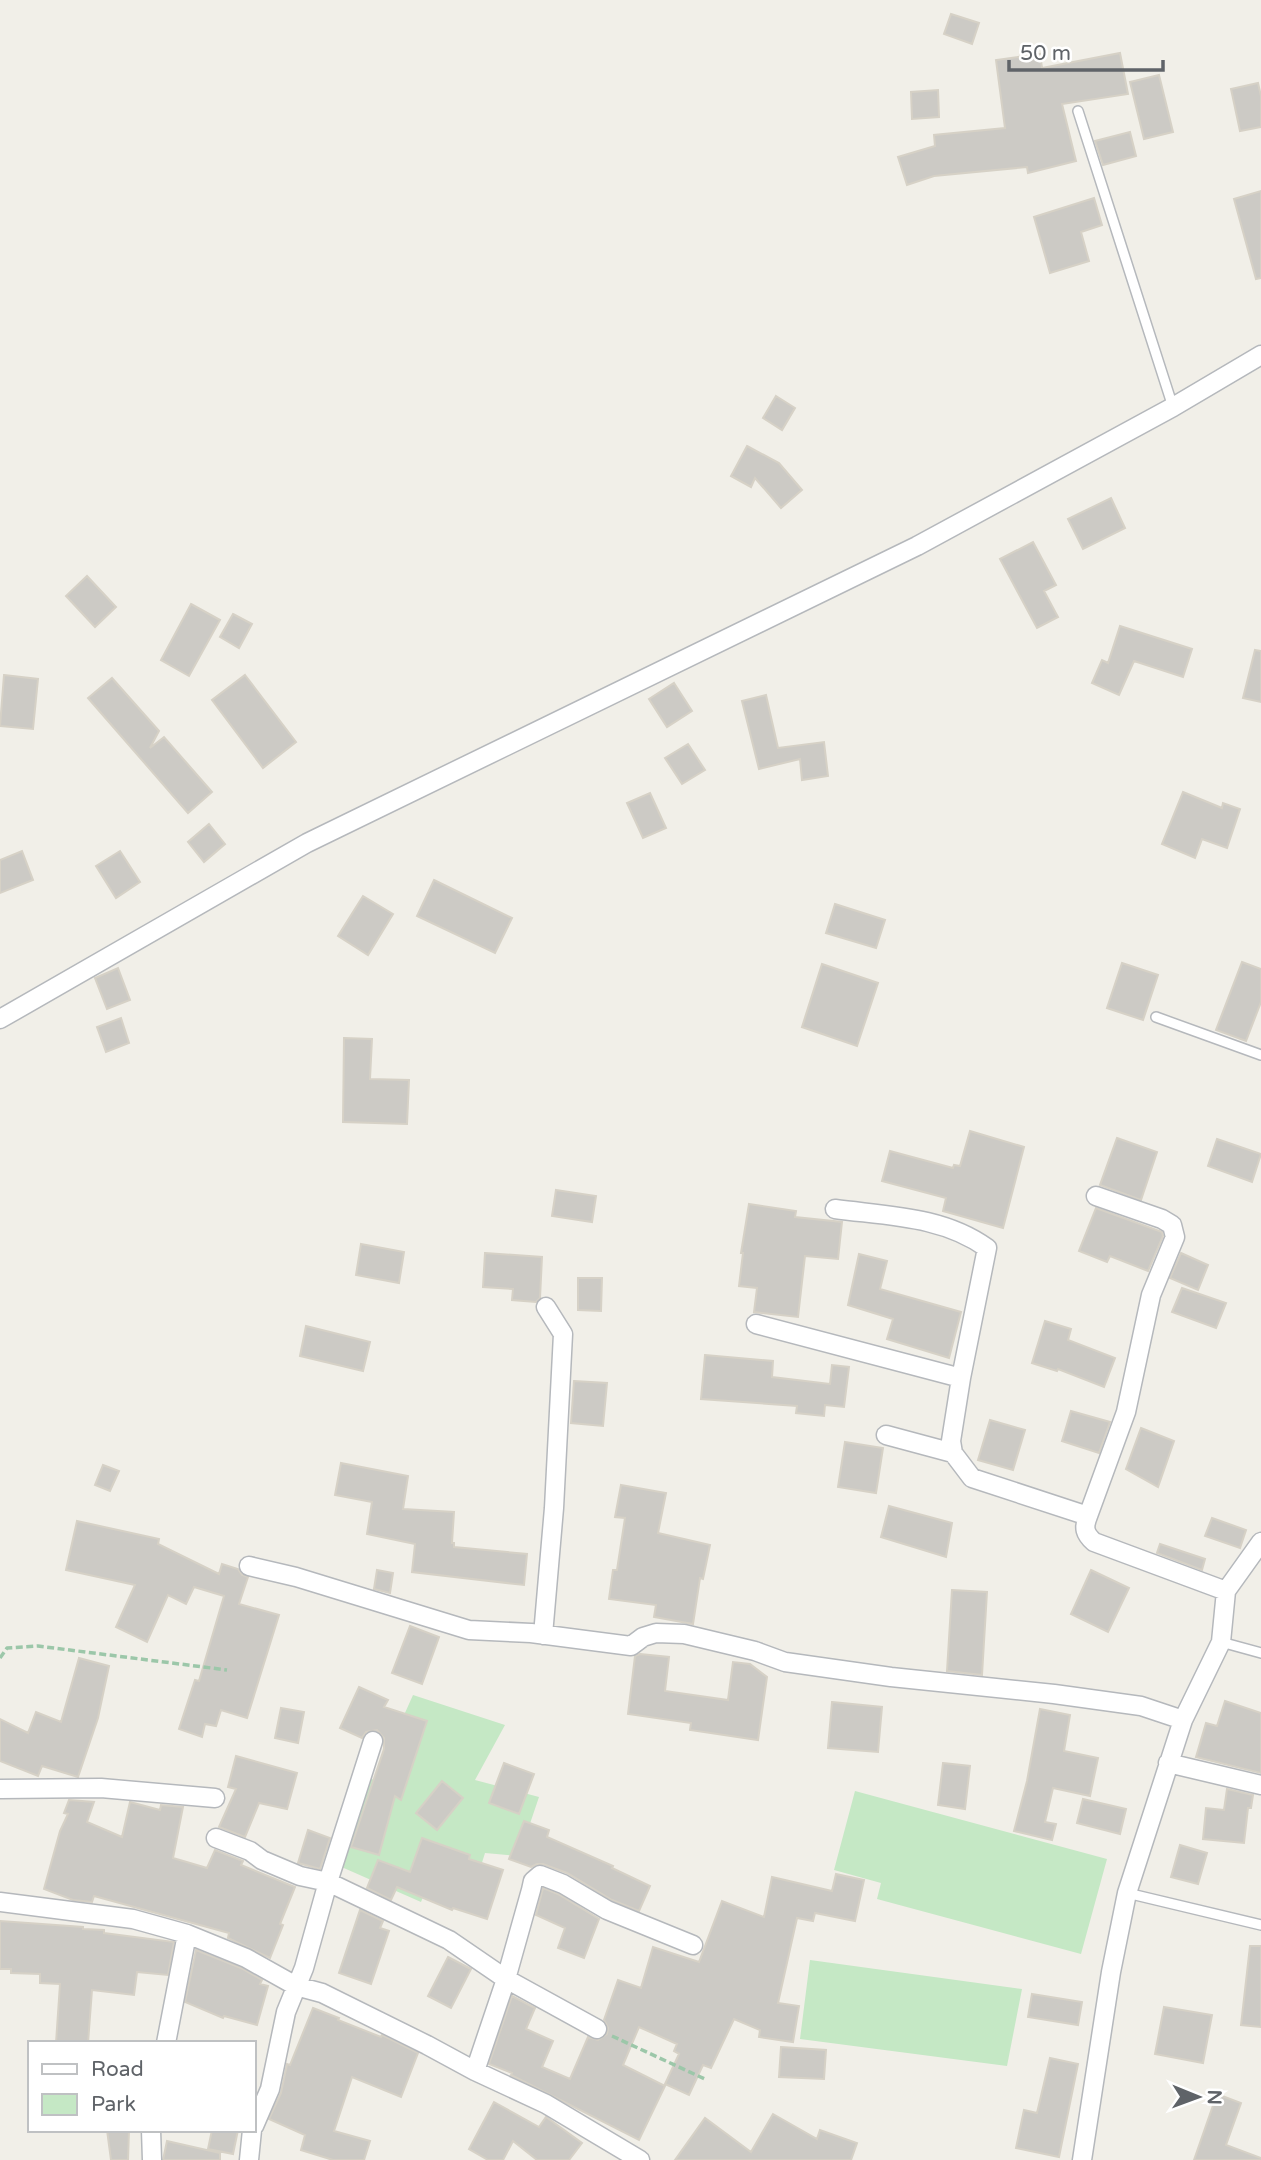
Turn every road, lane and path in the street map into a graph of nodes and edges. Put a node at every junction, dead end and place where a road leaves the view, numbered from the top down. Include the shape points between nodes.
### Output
1 (1078, 111) dead end
2 (1261, 355) edge
3 (1173, 407) junction
4 (1156, 1017) dead end
5 (0, 1019) edge
6 (1261, 1055) edge
7 (1096, 1196) dead end
8 (835, 1209) dead end
9 (547, 1307) dead end
10 (756, 1324) dead end
11 (961, 1378) junction
12 (886, 1436) dead end
13 (953, 1453) junction
14 (1088, 1516) junction
15 (1261, 1542) edge
16 (249, 1566) dead end
17 (1226, 1591) junction
18 (543, 1634) junction
19 (1221, 1642) junction
20 (1261, 1653) edge
21 (0, 1657) edge
22 (227, 1670) dead end
23 (1183, 1720) junction
24 (373, 1741) dead end
25 (1168, 1763) junction
26 (1261, 1785) edge
27 (0, 1789) edge
28 (215, 1798) dead end
29 (216, 1838) dead end
30 (328, 1882) junction
31 (1127, 1894) junction
32 (0, 1902) edge
33 (1261, 1925) edge
34 (187, 1934) junction
35 (693, 1945) dead end
36 (506, 1979) junction
37 (296, 1986) junction
38 (597, 2029) joint
39 (166, 2041) edge
40 (475, 2071) junction
41 (707, 2080) dead end
42 (256, 2121) edge
43 (151, 2132) edge
44 (252, 2132) edge
45 (152, 2160) edge
46 (249, 2160) edge
47 (640, 2160) edge
48 (1082, 2160) edge

1 - 3 lane
2 - 3 street
3 - 5 street via 917,546 307,843
4 - 6 lane
7 - 14 street via 1162,1219 1172,1226 1175,1237 1151,1295 1126,1412
8 - 11 street via 954,1229 987,1248
9 - 18 street via 563,1334
10 - 11 street
11 - 13 street
12 - 13 street
13 - 14 street via 972,1478
14 - 17 street via 1085,1528 1094,1542
15 - 17 street
16 - 18 street via 469,1630
17 - 19 street
18 - 23 street via 631,1646 656,1633 684,1634 785,1662 1054,1693 1141,1706
19 - 20 lane
19 - 23 street
21 - 22 path via 6,1648 38,1646
23 - 25 street
24 - 30 street
25 - 26 street
25 - 31 street
27 - 28 street via 101,1788
29 - 30 street via 300,1876
30 - 36 street via 449,1940
30 - 37 street
31 - 33 lane
31 - 48 street
32 - 34 street via 133,1919
34 - 37 street via 246,1958
34 - 39 street
35 - 36 street via 607,1910 540,1875 533,1881
36 - 38 street
36 - 40 street
37 - 40 street via 322,1993
37 - 42 street via 270,2089
38 - 41 path
40 - 47 street via 546,2104
43 - 45 street
44 - 46 street

